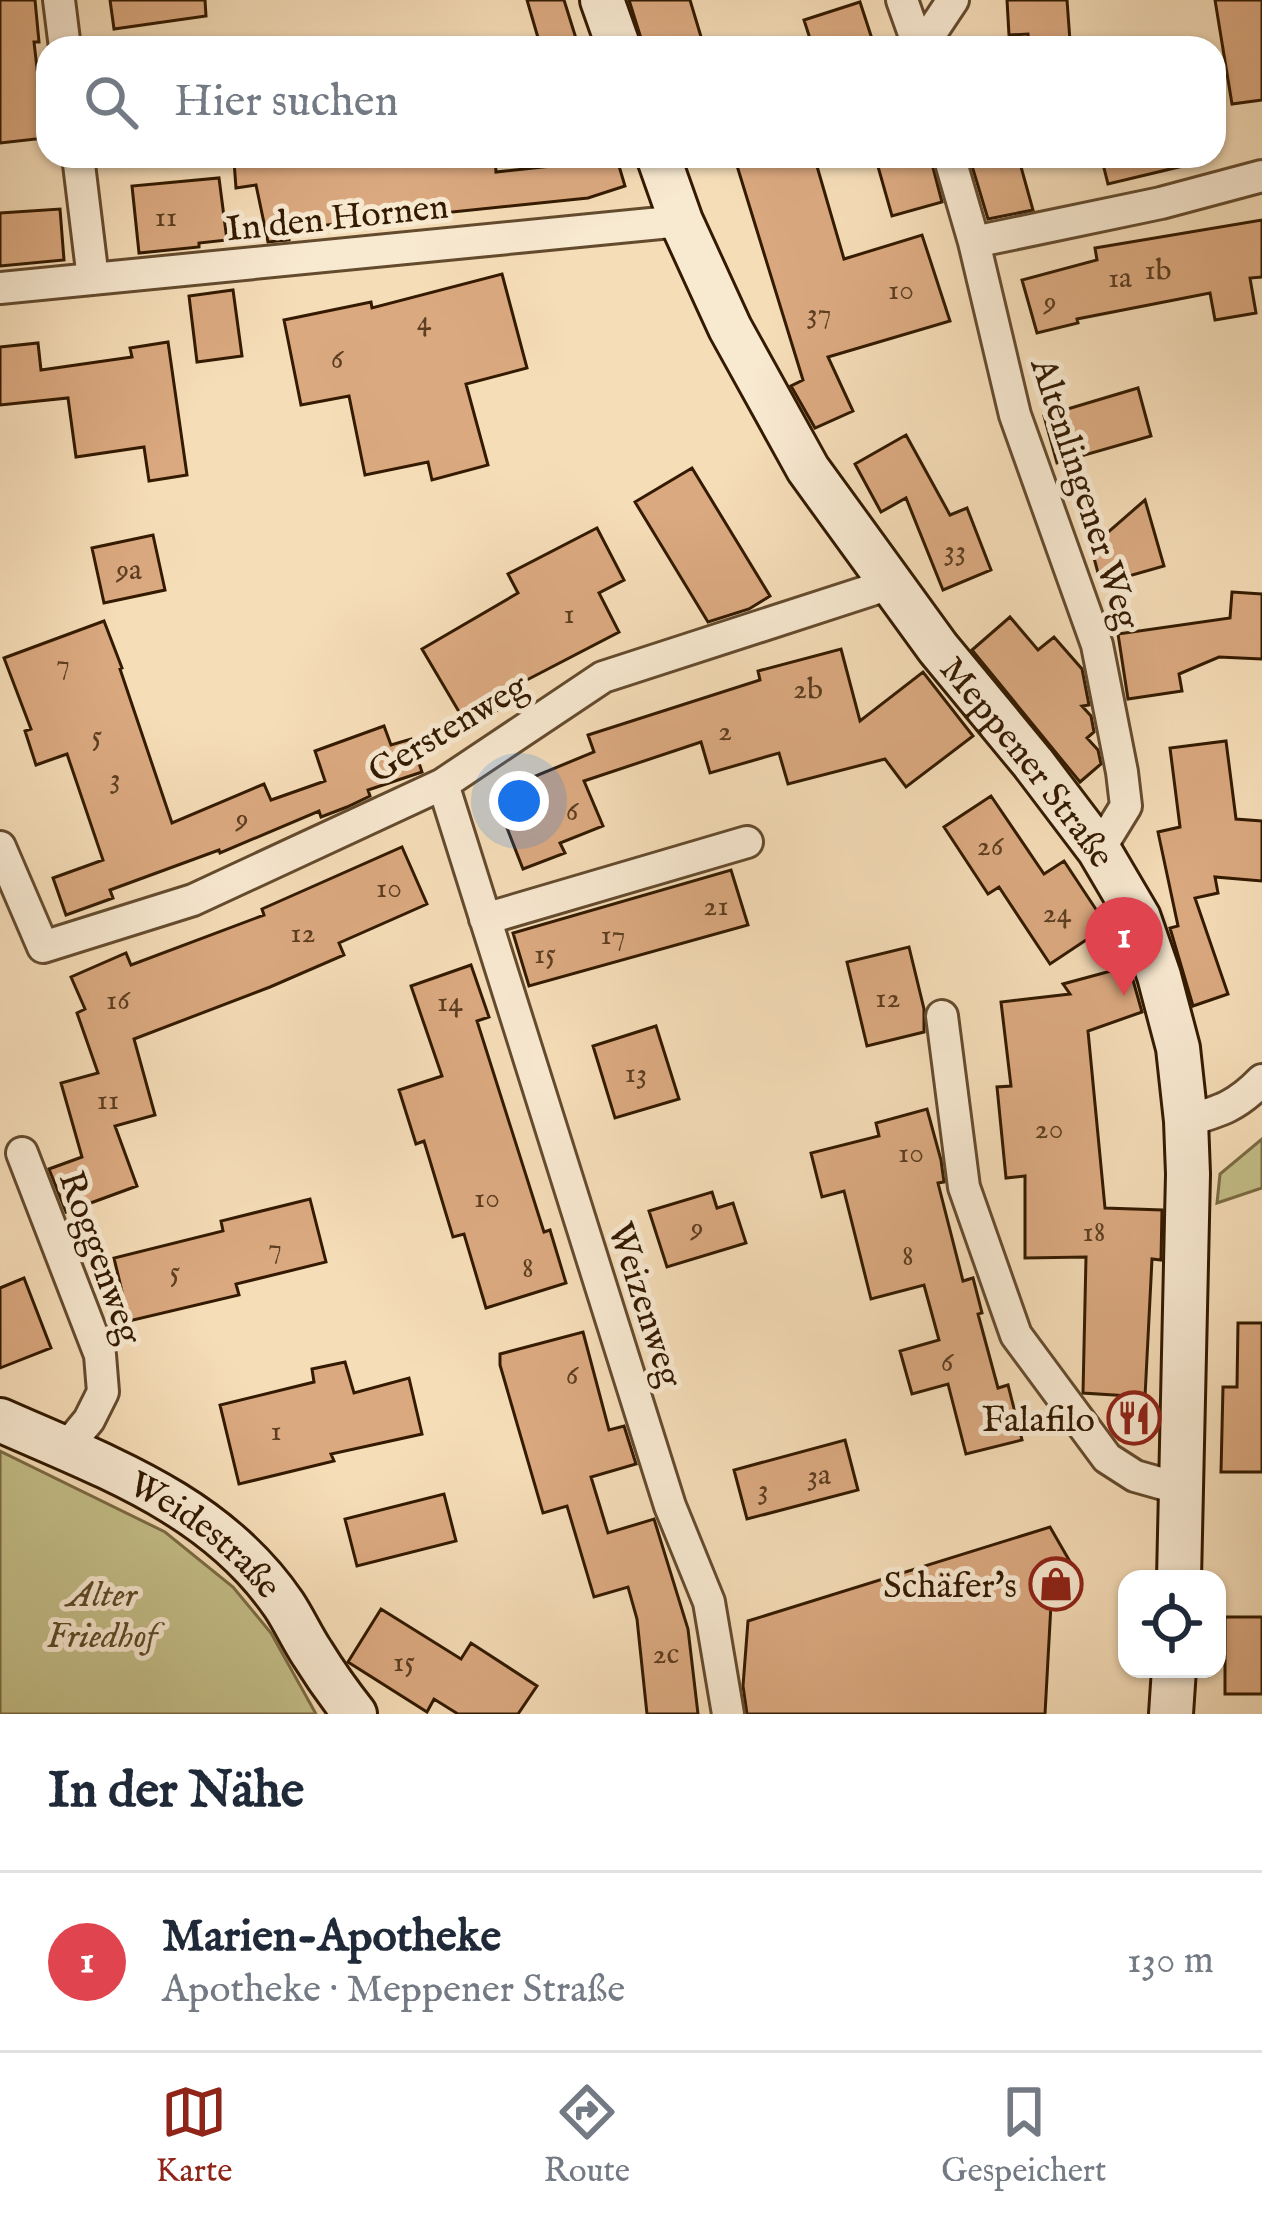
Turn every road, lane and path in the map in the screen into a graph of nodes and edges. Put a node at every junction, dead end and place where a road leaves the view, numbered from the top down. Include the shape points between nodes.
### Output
1 (59, 0) edge
2 (602, 0) edge
3 (902, 0) edge
4 (953, 0) edge
5 (64, 36) edge
6 (615, 36) edge
7 (916, 36) edge
8 (928, 36) edge
9 (79, 168) edge
10 (662, 168) edge
11 (953, 168) edge
12 (1262, 176) edge
13 (681, 221) junction
14 (974, 242) junction
15 (93, 279) junction
16 (0, 288) edge
17 (893, 583) junction
18 (443, 784) junction
19 (747, 842) dead end
20 (0, 847) edge
21 (1099, 850) junction
22 (485, 919) junction
23 (942, 1016) dead end
24 (1262, 1080) edge
25 (1186, 1121) junction
26 (22, 1153) dead end
27 (0, 1420) edge
28 (65, 1449) junction
29 (1181, 1489) junction
30 (1179, 1570) edge
31 (1173, 1678) edge
32 (355, 1714) edge
33 (728, 1714) edge
34 (1171, 1714) edge

1 - 5 street
2 - 6 main road
3 - 7 street
4 - 8 street
9 - 15 street
10 - 13 main road, Meppener Straße
11 - 14 street, Altenlingener Weg
12 - 14 street
13 - 15 street, In den Hornen
13 - 17 main road, Meppener Straße via 808,469
14 - 21 street, Altenlingener Weg via 1015,415 1097,645 1126,806
15 - 16 street, In den Hornen
17 - 18 street, Gerstenweg via 603,677
17 - 21 main road, Meppener Straße
18 - 20 street, Gerstenweg via 193,900 43,947
18 - 22 street, Weizenweg
19 - 22 street
21 - 25 main road, Meppener Straße via 1139,919 1159,976
22 - 33 street, Weizenweg via 670,1506 709,1602
23 - 29 street via 964,1187 1016,1335 1107,1458
24 - 25 street via 1242,1101
25 - 29 main road, Meppener Straße
26 - 28 street, Roggenweg via 100,1355 103,1392
27 - 28 main road, Weidestraße
28 - 32 main road, Weidestraße via 156,1491 225,1538 284,1604
29 - 30 main road, Meppener Straße
31 - 34 main road

